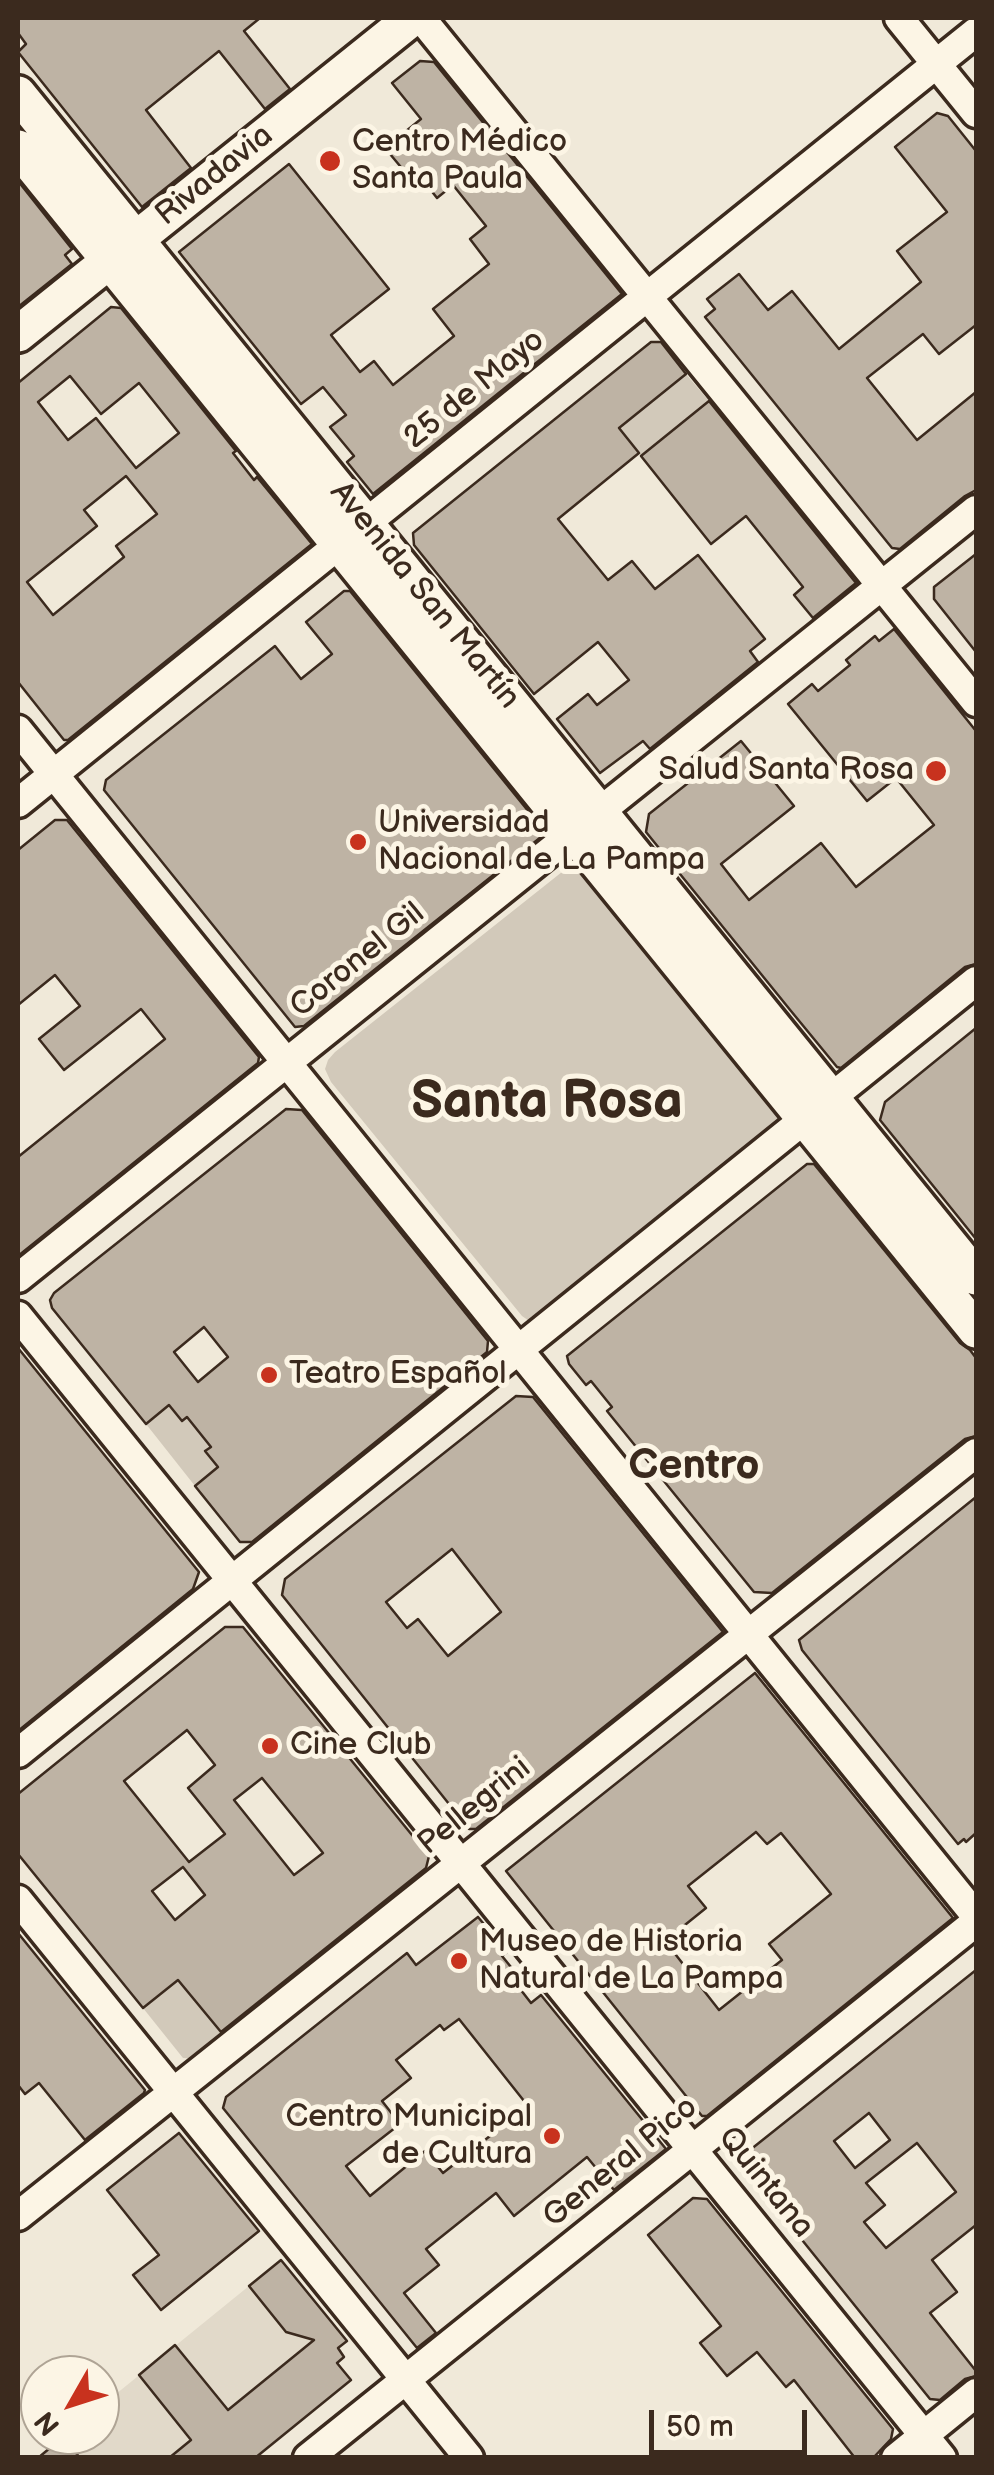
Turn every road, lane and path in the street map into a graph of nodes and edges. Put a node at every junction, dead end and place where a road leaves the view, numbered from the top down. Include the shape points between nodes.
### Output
1 (412, 18) edge
2 (422, 18) edge
3 (899, 18) edge
4 (976, 32) edge
5 (936, 64) junction
6 (18, 94) edge
7 (976, 114) edge
8 (18, 148) edge
9 (122, 250) junction
10 (648, 296) junction
11 (18, 334) edge
12 (976, 510) edge
13 (352, 534) junction
14 (882, 586) junction
15 (976, 702) edge
16 (18, 730) edge
17 (53, 774) junction
18 (18, 802) edge
19 (586, 822) junction
20 (976, 981) edge
21 (286, 1063) junction
22 (818, 1108) junction
23 (976, 1277) edge
24 (18, 1278) edge
25 (18, 1316) edge
26 (976, 1330) edge
27 (518, 1350) junction
28 (976, 1453) edge
29 (232, 1580) junction
30 (749, 1634) junction
31 (18, 1753) edge
32 (461, 1864) junction
33 (18, 1900) edge
34 (976, 1919) edge
35 (174, 2092) junction
36 (693, 2150) junction
37 (18, 2216) edge
38 (406, 2379) junction
39 (976, 2393) edge
40 (924, 2435) junction
41 (308, 2458) edge
42 (469, 2458) edge
43 (896, 2458) edge
44 (942, 2458) edge

1 - 9 main road, Rivadavia
2 - 10 street
3 - 5 street
4 - 5 street, 25 de Mayo
5 - 7 street
5 - 10 street, 25 de Mayo
6 - 9 main road, Avenida San Martín
8 - 9 main road, Avenida San Martín
9 - 11 main road, Rivadavia
9 - 13 main road, Avenida San Martín
10 - 13 street, 25 de Mayo
10 - 14 street
12 - 14 street, Coronel Gil
13 - 17 street, 25 de Mayo
13 - 19 main road, Avenida San Martín
14 - 15 street
14 - 19 street, Coronel Gil
16 - 17 street
17 - 18 street, 25 de Mayo
17 - 21 street
19 - 21 street, Coronel Gil
19 - 22 main road, Avenida San Martín
20 - 22 street
21 - 24 street, Coronel Gil
21 - 27 street
22 - 23 main road
22 - 26 main road
22 - 27 street
25 - 29 street, Quintana
27 - 29 street
27 - 30 street
28 - 30 street, Pellegrini
29 - 31 street
29 - 32 street, Quintana
30 - 32 street, Pellegrini
30 - 34 street
32 - 35 street, Pellegrini
32 - 36 street, Quintana
33 - 35 street
34 - 36 street, General Pico
35 - 37 street, Pellegrini
35 - 38 street
36 - 38 street, General Pico
36 - 40 street, Quintana
38 - 41 street, General Pico
38 - 42 street
39 - 40 street
40 - 43 street
40 - 44 street, Quintana

